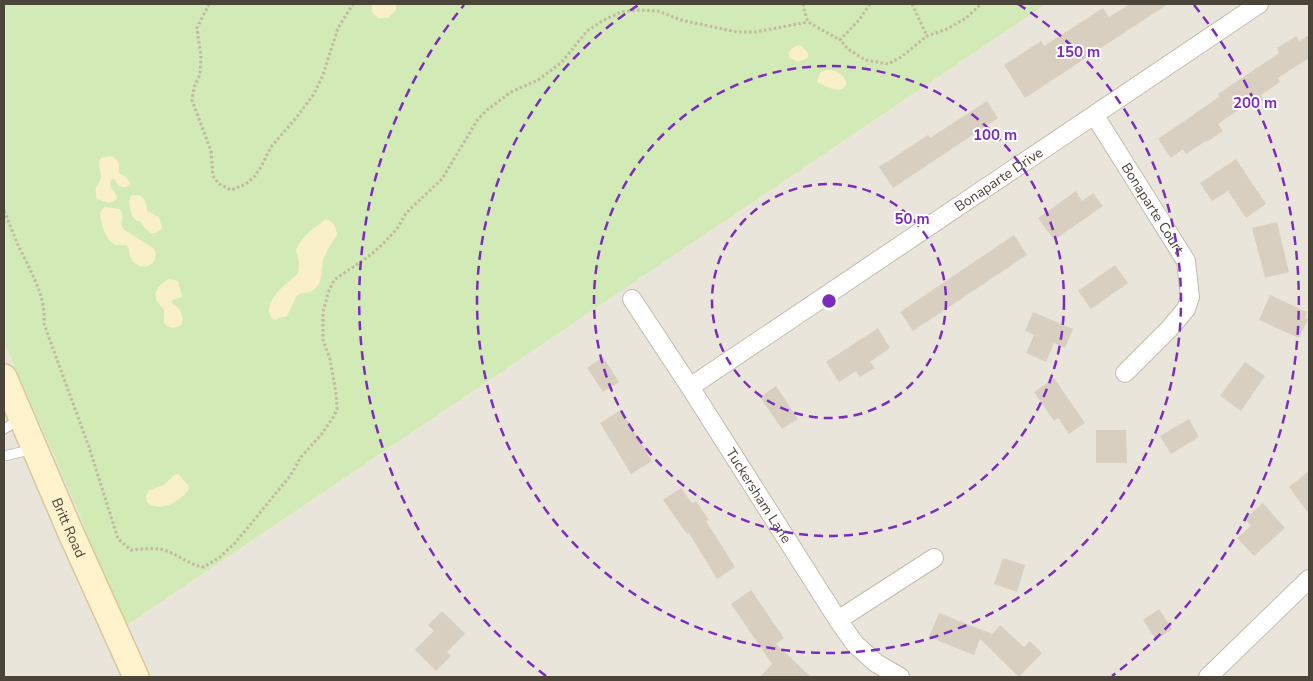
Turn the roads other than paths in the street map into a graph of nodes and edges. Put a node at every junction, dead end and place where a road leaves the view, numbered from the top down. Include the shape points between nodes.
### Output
1 (1259, 4) edge
2 (1095, 116) junction
3 (632, 299) dead end
4 (1125, 373) dead end
5 (4, 377) edge
6 (690, 387) junction
7 (11, 421) edge
8 (34, 449) junction
9 (4, 456) edge
10 (934, 558) dead end
11 (1309, 579) edge
12 (838, 620) junction
13 (136, 677) edge
14 (900, 677) edge
15 (1208, 677) edge

1 - 2 street, Bonaparte Drive
2 - 4 street, Bonaparte Court via 1186,261 1190,297 1186,309
2 - 6 street, Bonaparte Drive
3 - 6 street, Tuckersham Lane
5 - 7 street, Britt Road
6 - 12 street, Tuckersham Lane
7 - 8 street, Britt Road
8 - 9 lane
8 - 13 street, Britt Road
10 - 12 street
11 - 15 street
12 - 14 street, Tuckersham Lane via 855,644 876,663

